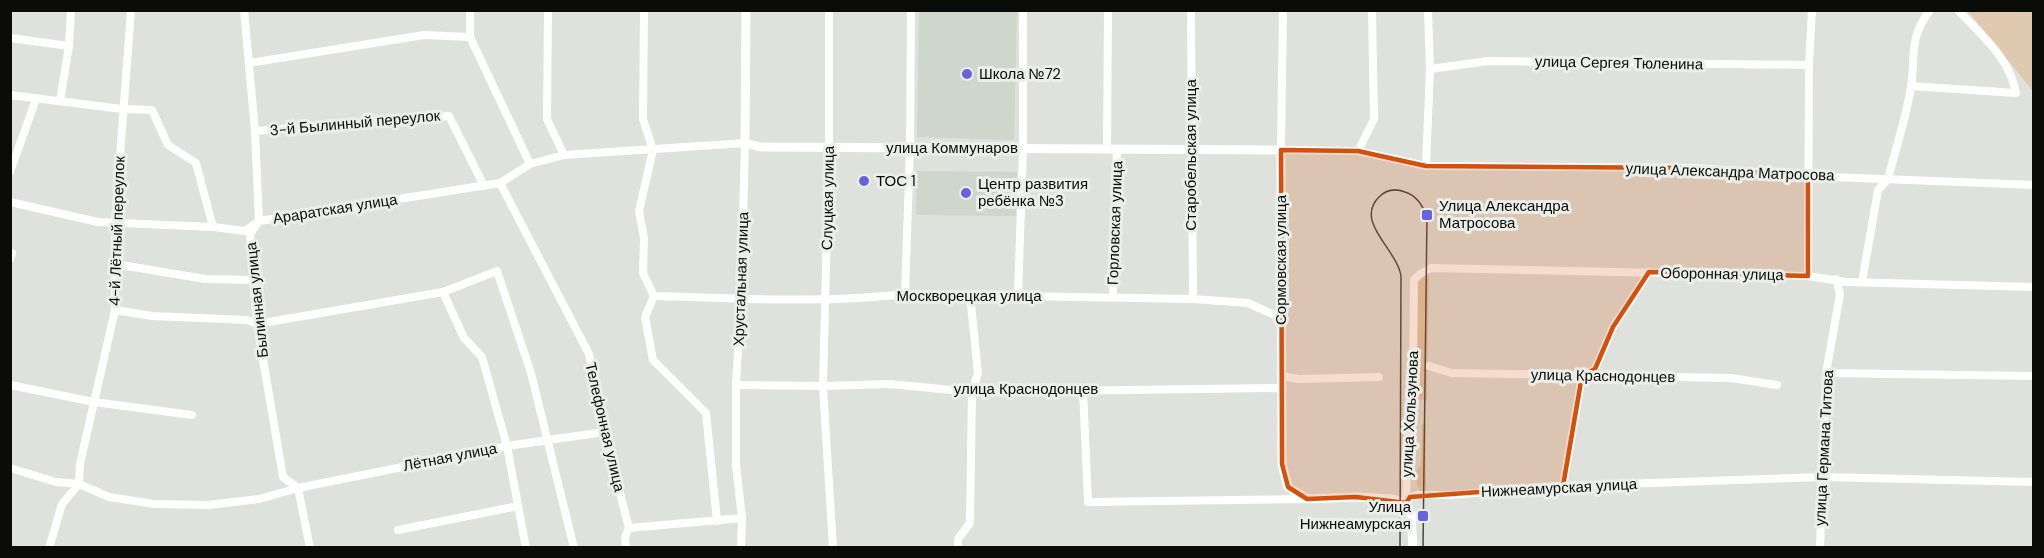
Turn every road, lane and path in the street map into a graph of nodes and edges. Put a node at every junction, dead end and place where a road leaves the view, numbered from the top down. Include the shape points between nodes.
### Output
1 (71, 10) edge
2 (131, 10) edge
3 (244, 10) edge
4 (470, 10) edge
5 (548, 10) edge
6 (644, 10) edge
7 (746, 10) edge
8 (830, 10) edge
9 (911, 10) edge
10 (1023, 10) edge
11 (1108, 10) edge
12 (1191, 10) edge
13 (1283, 10) edge
14 (1372, 10) edge
15 (1428, 10) edge
16 (1812, 10) edge
17 (1930, 10) edge
18 (1958, 10) edge
19 (470, 37) junction
20 (10, 38) edge
21 (69, 46) junction
22 (249, 63) junction
23 (1809, 65) junction
24 (1430, 69) junction
25 (1911, 86) junction
26 (10, 95) edge
27 (36, 99) junction
28 (60, 101) junction
29 (122, 110) junction
30 (255, 131) junction
31 (745, 143) junction
32 (829, 148) junction
33 (910, 148) junction
34 (1023, 149) junction
35 (1107, 149) junction
36 (1117, 149) junction
37 (653, 150) junction
38 (1191, 150) junction
39 (1281, 150) junction
40 (1358, 151) junction
41 (564, 155) junction
42 (530, 164) junction
43 (1426, 166) junction
44 (10, 172) edge
45 (1808, 176) junction
46 (1888, 179) junction
47 (500, 183) junction
48 (2034, 185) edge
49 (484, 186) junction
50 (10, 202) edge
51 (259, 221) junction
52 (115, 223) junction
53 (213, 227) junction
54 (10, 253) edge
55 (10, 259) edge
56 (115, 264) junction
57 (1649, 272) junction
58 (1808, 276) junction
59 (253, 279) junction
60 (1836, 279) junction
61 (1414, 280) joint
62 (1862, 282) junction
63 (2034, 287) edge
64 (443, 292) junction
65 (905, 294) junction
66 (970, 295) junction
67 (1018, 295) junction
68 (654, 296) junction
69 (1113, 296) junction
70 (741, 298) junction
71 (825, 299) junction
72 (1193, 299) junction
73 (115, 310) junction
74 (1281, 318) junction
75 (257, 324) junction
76 (1429, 366) dead end
77 (1826, 373) junction
78 (1281, 376) junction
79 (1582, 376) junction
80 (2034, 376) edge
81 (1379, 377) dead end
82 (10, 385) edge
83 (736, 385) junction
84 (1777, 385) dead end
85 (823, 386) junction
86 (1281, 388) junction
87 (1083, 390) junction
88 (972, 392) junction
89 (94, 402) junction
90 (192, 415) dead end
91 (604, 432) junction
92 (549, 441) junction
93 (507, 446) junction
94 (10, 468) edge
95 (1822, 477) junction
96 (2034, 482) edge
97 (79, 484) junction
98 (1563, 486) junction
99 (298, 488) junction
100 (1307, 499) junction
101 (1406, 503) junction
102 (518, 506) junction
103 (742, 518) junction
104 (717, 521) junction
105 (628, 528) junction
106 (398, 530) dead end
107 (49, 548) edge
108 (310, 548) edge
109 (526, 548) edge
110 (574, 548) edge
111 (626, 548) edge
112 (741, 548) edge
113 (833, 548) edge
114 (958, 548) edge
115 (1413, 548) edge
116 (1820, 548) edge

1 - 21 street
2 - 29 street, 4-й Лётный переулок
3 - 22 street, Былинная улица
4 - 19 street
5 - 41 street via 547,119
6 - 37 street via 643,119
7 - 31 street, Хрустальная улица
8 - 32 street, Слуцкая улица
9 - 33 street
10 - 34 street
11 - 35 street, Горловская улица
12 - 38 street, Старобельская улица
13 - 39 street, Сормовская улица
14 - 40 street via 1374,119
15 - 24 street
16 - 23 street
17 - 25 street via 1914,39
18 - 25 street via 1999,54 2013,76 2016,93
19 - 22 street via 424,35
19 - 42 street
20 - 21 street
21 - 28 street
22 - 30 street, Былинная улица
23 - 24 street, улица Сергея Тюленина via 1489,60
23 - 45 street
24 - 43 street
25 - 46 street
26 - 27 street
27 - 28 street
27 - 44 street
28 - 29 street
29 - 52 street, 4-й Лётный переулок
29 - 53 street via 152,110 168,145 196,163
30 - 49 street, 3-й Былинный переулок via 448,116
30 - 51 street, Былинная улица
31 - 32 street, улица Коммунаров via 760,147
31 - 37 street, улица Коммунаров
31 - 70 street, Хрустальная улица
32 - 33 street, улица Коммунаров
32 - 71 street, Слуцкая улица
33 - 34 street, улица Коммунаров
33 - 65 street
34 - 35 street, улица Коммунаров
34 - 67 street
35 - 36 street, улица Коммунаров
36 - 38 street, улица Коммунаров
36 - 69 street, Горловская улица
37 - 41 street, улица Коммунаров
37 - 68 street via 639,211 644,238 643,273
38 - 39 street, улица Коммунаров
38 - 72 street, Старобельская улица
39 - 40 street, улица Коммунаров
39 - 74 street, Сормовская улица
40 - 43 street, улица Коммунаров
41 - 42 street, улица Коммунаров
42 - 47 street, улица Коммунаров
43 - 45 street, улица Александра Матросова via 1695,168
45 - 46 street, улица Александра Матросова
45 - 58 street
46 - 48 street, улица Александра Матросова
46 - 62 street via 1878,190
47 - 49 street, улица Коммунаров
47 - 91 street, Телефонная улица via 589,354
49 - 51 street, Араратская улица
50 - 52 street, Араратская улица via 83,220
51 - 53 street, Араратская улица via 245,231
51 - 59 street, Былинная улица via 250,234
52 - 53 street, Араратская улица
52 - 56 street, 4-й Лётный переулок
54 - 55 street
56 - 59 street via 205,279
56 - 73 street, 4-й Лётный переулок
57 - 58 street, Оборонная улица
57 - 61 street, Оборонная улица via 1431,268
57 - 79 street via 1613,327 1595,369
58 - 60 street, Оборонная улица
59 - 75 street, Былинная улица
60 - 62 street, Оборонная улица
60 - 77 street, улица Германа Титова via 1840,294
61 - 101 street, улица Хользунова
62 - 63 street, Оборонная улица
64 - 75 street
64 - 92 street via 496,271 531,373
64 - 93 street via 464,338 482,357
65 - 66 street, Москворецкая улица
65 - 71 street, Москворецкая улица
66 - 67 street, Москворецкая улица
66 - 88 street via 978,373
67 - 69 street, Москворецкая улица
68 - 70 street, Москворецкая улица
68 - 104 street via 645,317 653,360 706,413
69 - 72 street, Москворецкая улица
70 - 71 street, Москворецкая улица
70 - 83 street, Хрустальная улица
71 - 85 street, Слуцкая улица
72 - 74 street, Москворецкая улица via 1248,303
73 - 75 street
73 - 89 street, 4-й Лётный переулок
74 - 78 street, Сормовская улица
75 - 99 street, Былинная улица via 283,477
76 - 79 street, улица Краснодонцев via 1451,373
77 - 80 street
77 - 95 street, улица Германа Титова
78 - 81 street
78 - 86 street, Сормовская улица
79 - 84 street, улица Краснодонцев via 1731,378
79 - 98 street
82 - 89 street
83 - 85 street, улица Краснодонцев
83 - 103 street, Хрустальная улица via 736,465
85 - 88 street, улица Краснодонцев via 890,384
85 - 113 street, Слуцкая улица
86 - 87 street, улица Краснодонцев
86 - 100 street, Сормовская улица via 1282,464 1288,487
87 - 88 street, улица Краснодонцев
87 - 100 street, Нижнеамурская улица via 1088,502
88 - 114 street via 970,523 958,539
89 - 90 street
89 - 97 street, 4-й Лётный переулок
91 - 92 street, Лётная улица
91 - 105 street, Телефонная улица
92 - 93 street, Лётная улица
92 - 110 street
93 - 99 street, Лётная улица
93 - 102 street
94 - 97 street via 56,482
95 - 96 street, Нижнеамурская улица
95 - 98 street, Нижнеамурская улица
95 - 116 street, улица Германа Титова
97 - 99 street, Лётная улица via 109,497 154,504 208,505 259,499
97 - 107 street via 62,504
98 - 101 street, Нижнеамурская улица via 1417,495
99 - 108 street, Былинная улица
100 - 101 street, Нижнеамурская улица via 1356,497
101 - 115 street, улица Хользунова via 1411,513
102 - 106 street
102 - 109 street
103 - 104 street
103 - 112 street, Хрустальная улица
104 - 105 street
105 - 111 street, Телефонная улица

